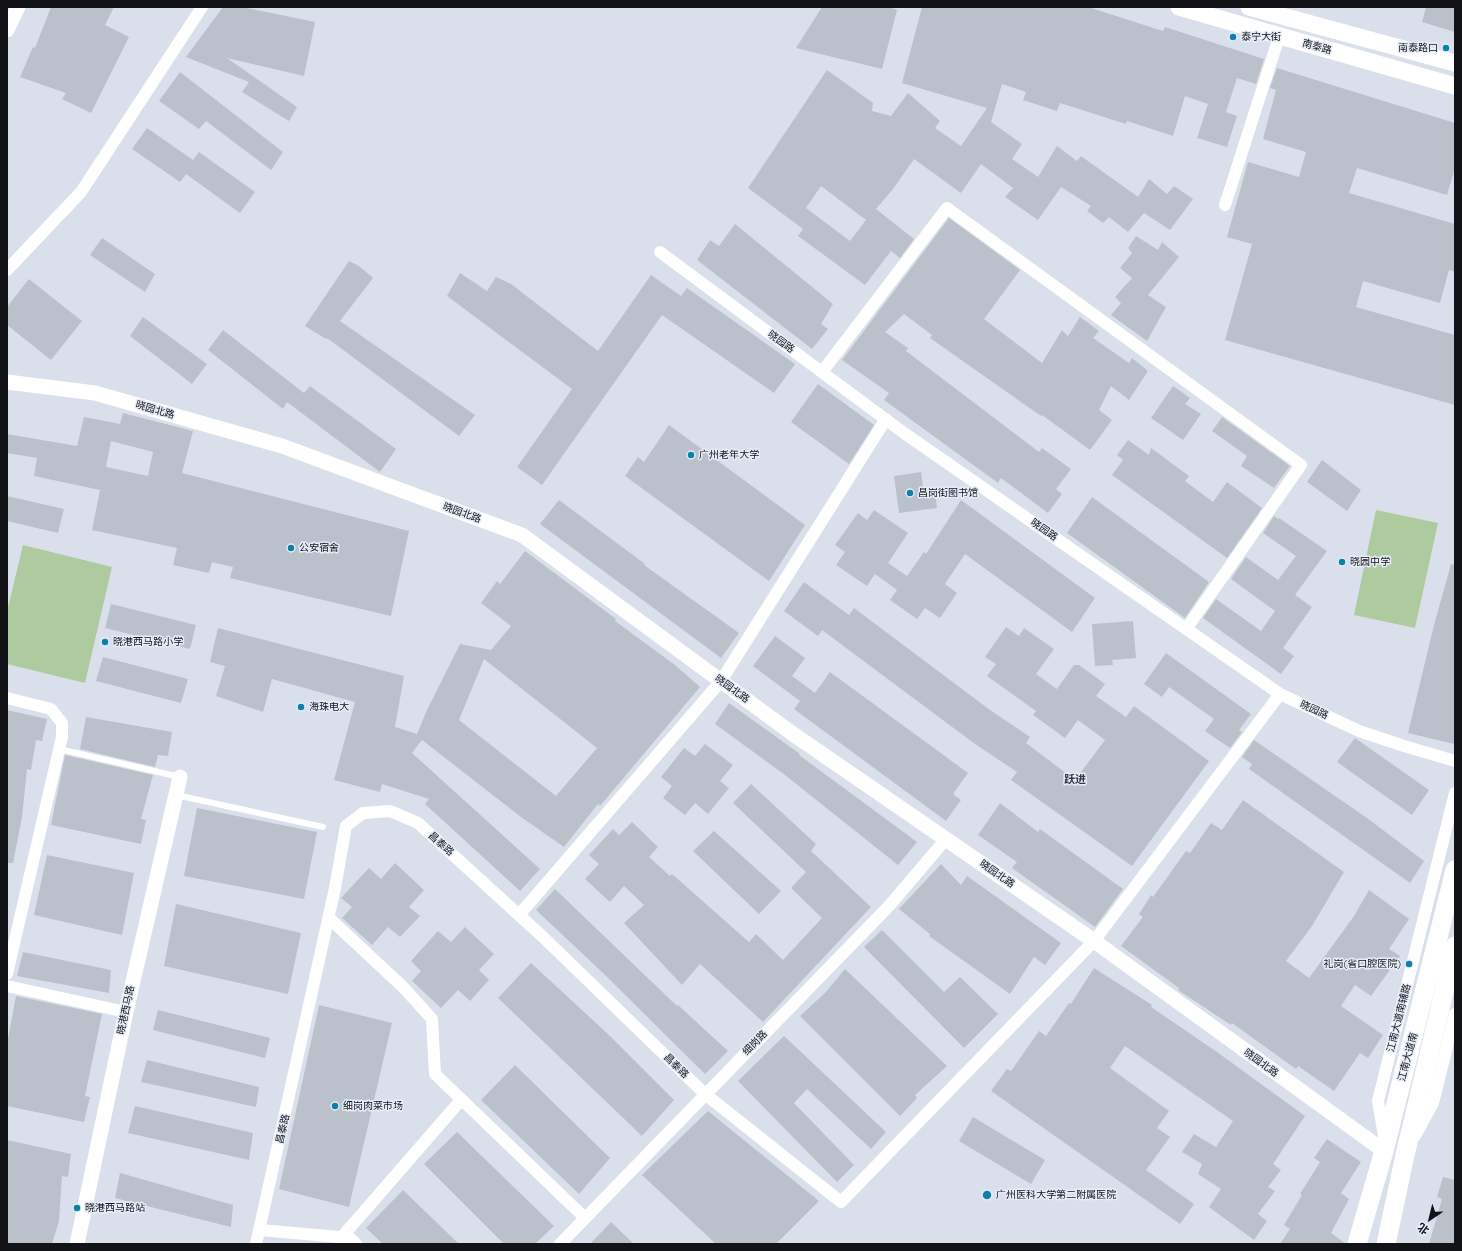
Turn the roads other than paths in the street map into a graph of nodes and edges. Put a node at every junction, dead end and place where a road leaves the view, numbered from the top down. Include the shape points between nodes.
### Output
1 (18, 7) edge
2 (202, 7) edge
3 (1179, 7) edge
4 (1249, 7) edge
5 (7, 30) edge
6 (1279, 37) junction
7 (1455, 63) edge
8 (1455, 86) edge
9 (1225, 205) dead end
10 (660, 252) dead end
11 (7, 270) edge
12 (822, 372) junction
13 (7, 382) edge
14 (886, 419) junction
15 (1186, 629) junction
16 (721, 681) junction
17 (1280, 694) junction
18 (7, 698) edge
19 (59, 749) junction
20 (1455, 761) edge
21 (180, 776) joint
22 (1455, 793) edge
23 (176, 795) junction
24 (323, 827) dead end
25 (946, 839) junction
26 (1449, 867) edge
27 (519, 915) junction
28 (329, 918) junction
29 (1094, 941) junction
30 (1455, 946) edge
31 (7, 974) edge
32 (7, 986) edge
33 (126, 1012) junction
34 (1455, 1014) edge
35 (705, 1094) junction
36 (461, 1100) junction
37 (1384, 1151) junction
38 (1405, 1155) junction
39 (585, 1218) junction
40 (260, 1230) junction
41 (341, 1238) junction
42 (77, 1244) edge
43 (256, 1244) edge
44 (356, 1244) edge
45 (560, 1244) edge
46 (1357, 1244) edge
47 (1386, 1244) edge

1 - 5 street
2 - 11 street via 81,192
3 - 6 main road, 南泰路
4 - 7 main road, 南泰路
6 - 8 main road, 南泰路
6 - 9 street
10 - 12 street, 晓园路
12 - 14 street, 晓园路
12 - 15 street via 947,208 1301,465
13 - 16 street, 晓园北路 via 95,394 282,446 522,535
14 - 15 street, 晓园路
14 - 16 street
15 - 17 street, 晓园路
16 - 25 street, 晓园北路
16 - 27 street
17 - 20 street, 晓园路 via 1359,730
17 - 29 street
18 - 19 street via 51,709 62,723
19 - 21 lane
19 - 31 street
21 - 23 street, 晓港西马路
22 - 26 street
23 - 24 lane
23 - 33 street, 晓港西马路
25 - 29 street, 晓园北路
25 - 35 street, 细岗路 via 889,906
26 - 37 main road, 江南大道南
27 - 28 street, 昌泰路 via 418,823 390,810 363,813 346,826
27 - 35 street, 昌泰路
28 - 36 street via 432,1019 435,1074
28 - 40 street, 昌泰路
29 - 35 street, 昌泰路 via 841,1202
29 - 37 street, 晓园北路
30 - 38 main road, 江南大道南
32 - 33 street
33 - 42 street, 晓港西马路
34 - 38 street via 1433,1103
35 - 39 street, 细岗路
36 - 39 street
36 - 41 street
37 - 38 main road
37 - 46 main road, 江南大道南
38 - 47 main road, 江南大道南
39 - 45 street, 细岗路
40 - 41 street
40 - 43 street, 昌泰路
41 - 44 street via 350,1238

